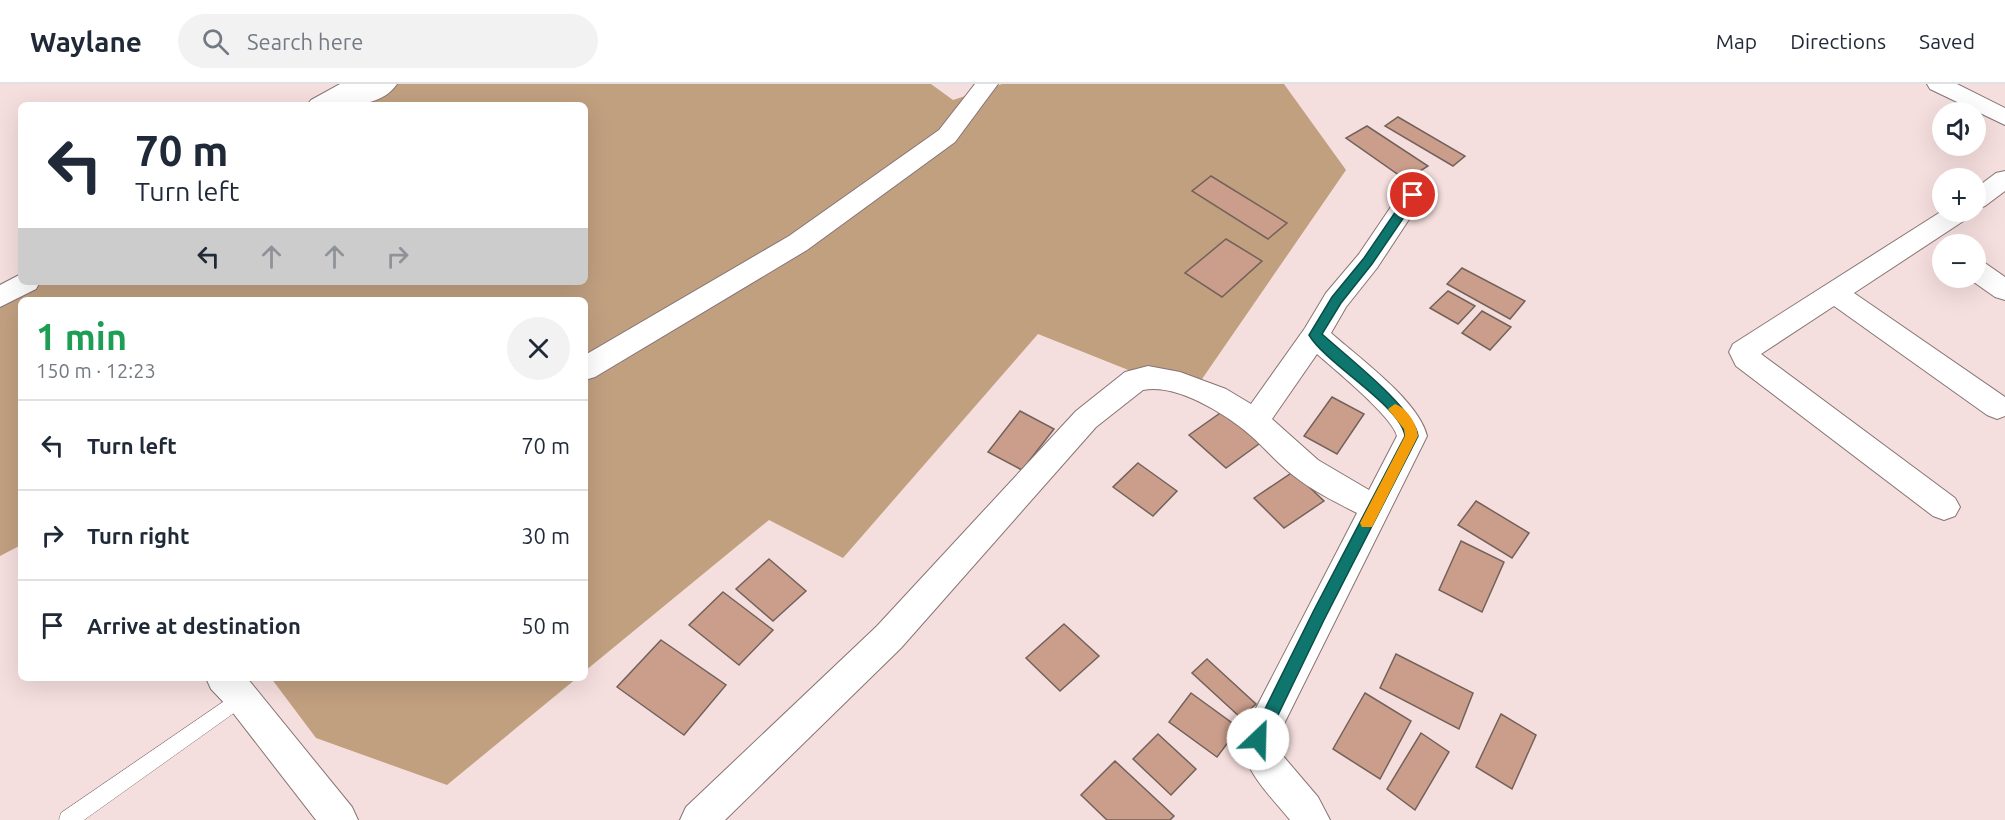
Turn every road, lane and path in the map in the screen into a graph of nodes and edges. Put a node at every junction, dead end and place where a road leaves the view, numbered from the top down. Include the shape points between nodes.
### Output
1 (357, 84) edge
2 (386, 84) edge
3 (987, 84) edge
4 (1938, 84) edge
5 (324, 102) edge
6 (353, 102) edge
7 (2005, 117) edge
8 (2005, 179) edge
9 (1986, 193) edge
10 (1413, 195) dead end
11 (1950, 222) edge
12 (1940, 234) edge
13 (1932, 243) edge
14 (18, 270) edge
15 (1986, 277) edge
16 (0, 279) edge
17 (22, 285) edge
18 (2005, 290) edge
19 (1835, 293) junction
20 (0, 297) edge
21 (1315, 335) junction
22 (588, 367) edge
23 (1997, 407) dead end
24 (1255, 421) junction
25 (1944, 507) dead end
26 (1374, 508) junction
27 (232, 688) edge
28 (68, 820) edge
29 (339, 820) edge
30 (699, 820) edge
31 (1311, 820) edge

1 - 5 street
2 - 6 street
3 - 22 street via 948,136 798,243
4 - 7 street
8 - 9 street
10 - 21 street
11 - 12 street
13 - 19 street
14 - 16 street
15 - 18 street
17 - 20 street
19 - 23 street
19 - 25 street via 1743,352 1746,358
21 - 24 street
21 - 26 street via 1393,406 1410,427 1412,436
24 - 26 street via 1305,468
24 - 30 street via 1222,400 1176,382 1144,376 1135,380 1086,419 889,637
26 - 31 street via 1258,739 1258,751 1268,768
27 - 28 lane
27 - 29 street

